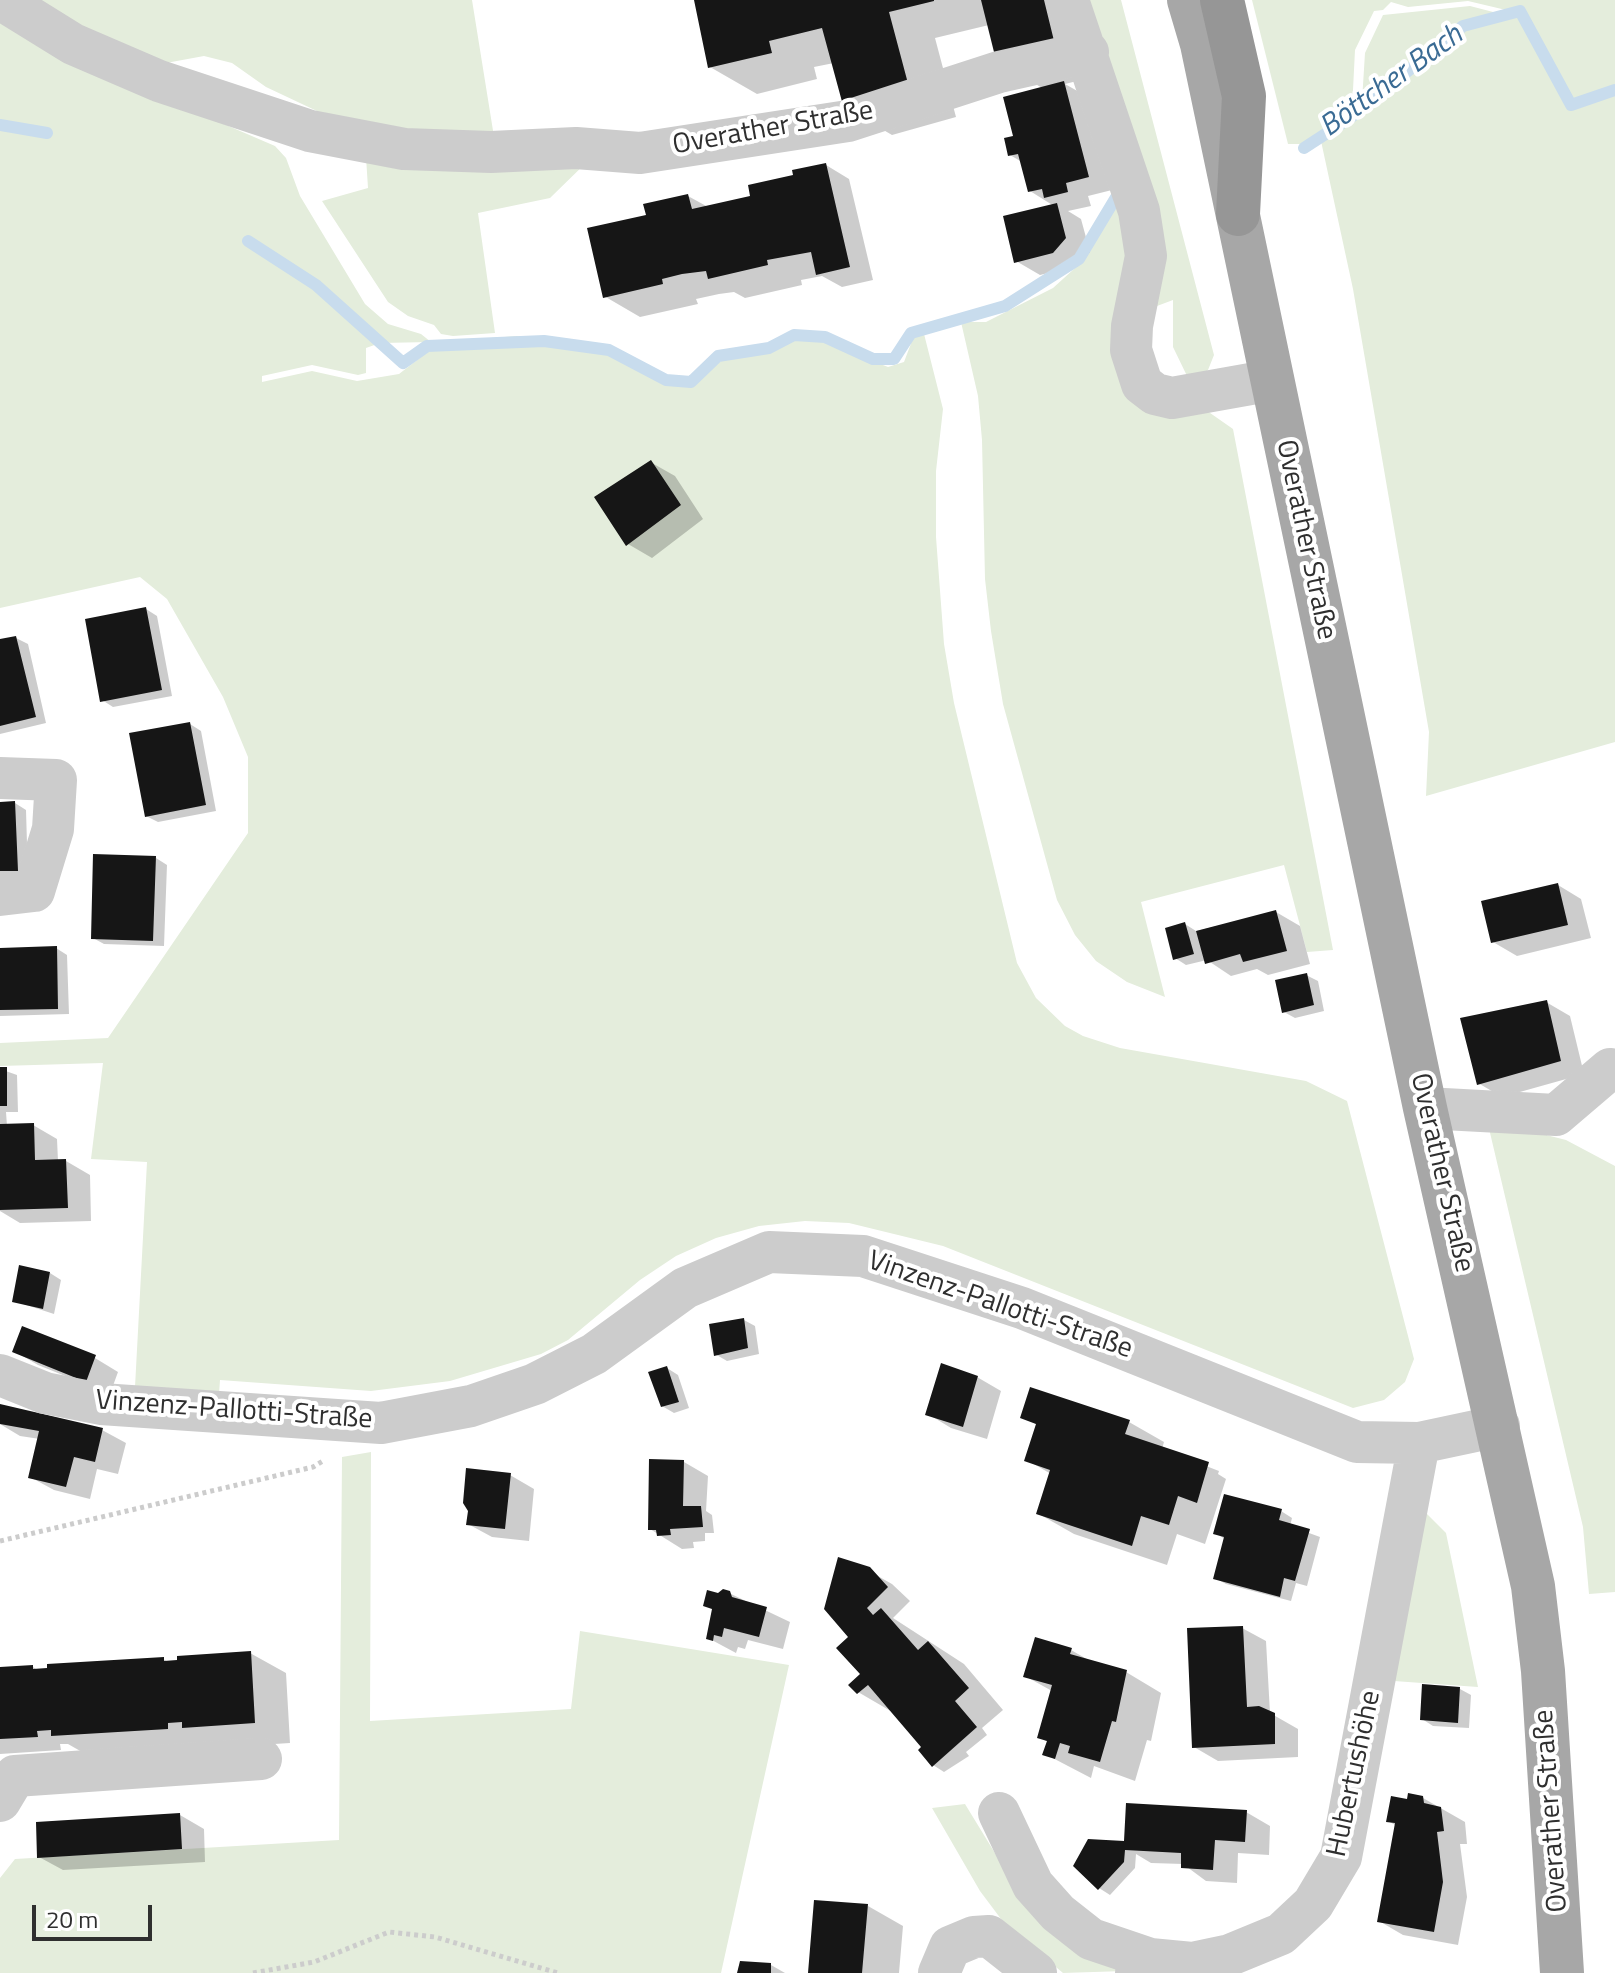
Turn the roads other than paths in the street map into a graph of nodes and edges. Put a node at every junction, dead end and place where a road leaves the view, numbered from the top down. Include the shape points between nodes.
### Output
1 (2, 0) edge
2 (1068, 0) edge
3 (1189, 0) edge
4 (1222, 0) edge
5 (1088, 52) junction
6 (1238, 214) junction
7 (1273, 380) junction
8 (0, 778) edge
9 (0, 895) edge
10 (1610, 1069) dead end
11 (1425, 1108) junction
12 (0, 1375) edge
13 (1499, 1426) junction
14 (1419, 1443) junction
15 (261, 1759) dead end
16 (0, 1801) edge
17 (999, 1813) dead end
18 (1143, 1966) edge
19 (939, 1973) edge
20 (1036, 1973) edge
21 (1562, 1973) edge

1 - 5 street, Overather Straße via 73,44 159,81 310,131 404,149 640,153 848,121 999,72
2 - 5 street
3 - 6 main road, Overather Straße
4 - 6 highway via 1244,96
5 - 7 street via 1139,211 1146,256 1131,350 1142,384 1172,398
6 - 7 main road, Overather Straße
7 - 11 main road, Overather Straße
8 - 9 street via 56,780 53,829 34,891
10 - 11 street via 1556,1115
11 - 13 main road, Overather Straße
12 - 14 street, Vinzenz-Pallotti-Straße via 45,1393 101,1404 381,1423 471,1406 535,1384 594,1354 685,1288 769,1252 863,1256 1022,1308 1357,1442
13 - 14 street, Vinzenz-Pallotti-Straße
13 - 21 main road, Overather Straße via 1533,1586 1543,1671
14 - 18 street, Hubertushöhe via 1341,1857 1313,1904 1281,1934 1230,1955
15 - 16 street via 15,1776
17 - 18 street, Hubertushöhe via 1033,1885 1058,1913 1091,1939
19 - 20 street via 950,1947 989,1936

